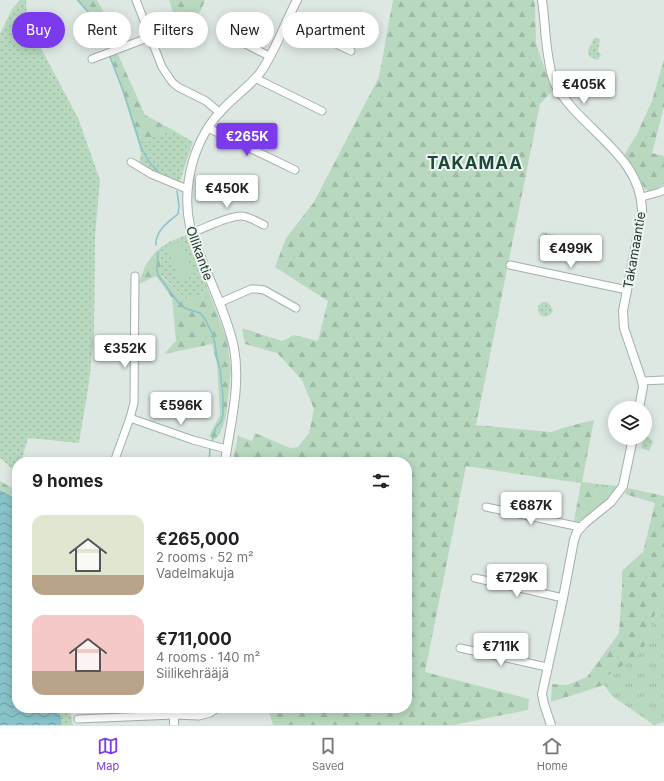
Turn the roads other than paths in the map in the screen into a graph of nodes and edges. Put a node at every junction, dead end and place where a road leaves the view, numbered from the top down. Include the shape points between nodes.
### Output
1 (136, 0) edge
2 (297, 0) edge
3 (542, 0) edge
4 (141, 12) edge
5 (291, 12) edge
6 (282, 30) edge
7 (139, 41) edge
8 (155, 48) edge
9 (253, 48) edge
10 (344, 48) edge
11 (350, 51) dead end
12 (269, 56) junction
13 (92, 59) dead end
14 (255, 78) junction
15 (322, 111) dead end
16 (220, 113) junction
17 (208, 128) junction
18 (131, 162) dead end
19 (295, 170) dead end
20 (187, 189) junction
21 (664, 190) edge
22 (642, 197) junction
23 (264, 225) dead end
24 (192, 234) junction
25 (510, 265) dead end
26 (135, 276) dead end
27 (627, 290) junction
28 (219, 303) junction
29 (296, 308) dead end
30 (664, 380) edge
31 (642, 382) junction
32 (640, 401) edge
33 (130, 418) junction
34 (632, 445) edge
35 (226, 449) junction
36 (116, 457) edge
37 (225, 457) edge
38 (486, 507) dead end
39 (580, 527) junction
40 (476, 578) dead end
41 (563, 598) junction
42 (460, 648) dead end
43 (547, 667) junction
44 (150, 713) edge
45 (174, 713) edge
46 (184, 713) edge
47 (210, 713) edge
48 (78, 719) dead end
49 (174, 725) edge
50 (551, 725) edge

1 - 4 street
2 - 5 street, Ollikantie
3 - 22 street, Takamaantie via 546,46 555,83 571,106 627,165
6 - 12 street, Ollikantie
7 - 13 street
8 - 16 street via 164,71 173,84 206,101
9 - 12 street
10 - 11 street
12 - 14 street, Ollikantie
14 - 15 street
14 - 16 street, Ollikantie
16 - 17 street, Ollikantie
17 - 19 street
17 - 20 street, Ollikantie via 194,160
18 - 20 street via 151,174
20 - 24 street, Ollikantie
21 - 22 street
22 - 27 street, Takamaantie via 642,213
23 - 24 street via 241,216
24 - 28 street, Ollikantie
25 - 27 street
26 - 33 street via 134,403
27 - 31 street, Takamaantie via 623,311 624,328
28 - 29 street via 251,289 257,289 264,290
28 - 35 street, Ollikantie via 230,336 236,368 234,410
30 - 31 street
31 - 32 street, Takamaantie
33 - 35 street
33 - 36 street
34 - 39 street via 623,486 611,502
35 - 37 street, Ollikantie
38 - 39 street
39 - 41 street via 574,540
40 - 41 street
41 - 43 street
42 - 43 street
43 - 50 street via 542,694
44 - 48 street
45 - 49 street
46 - 47 street via 199,716

